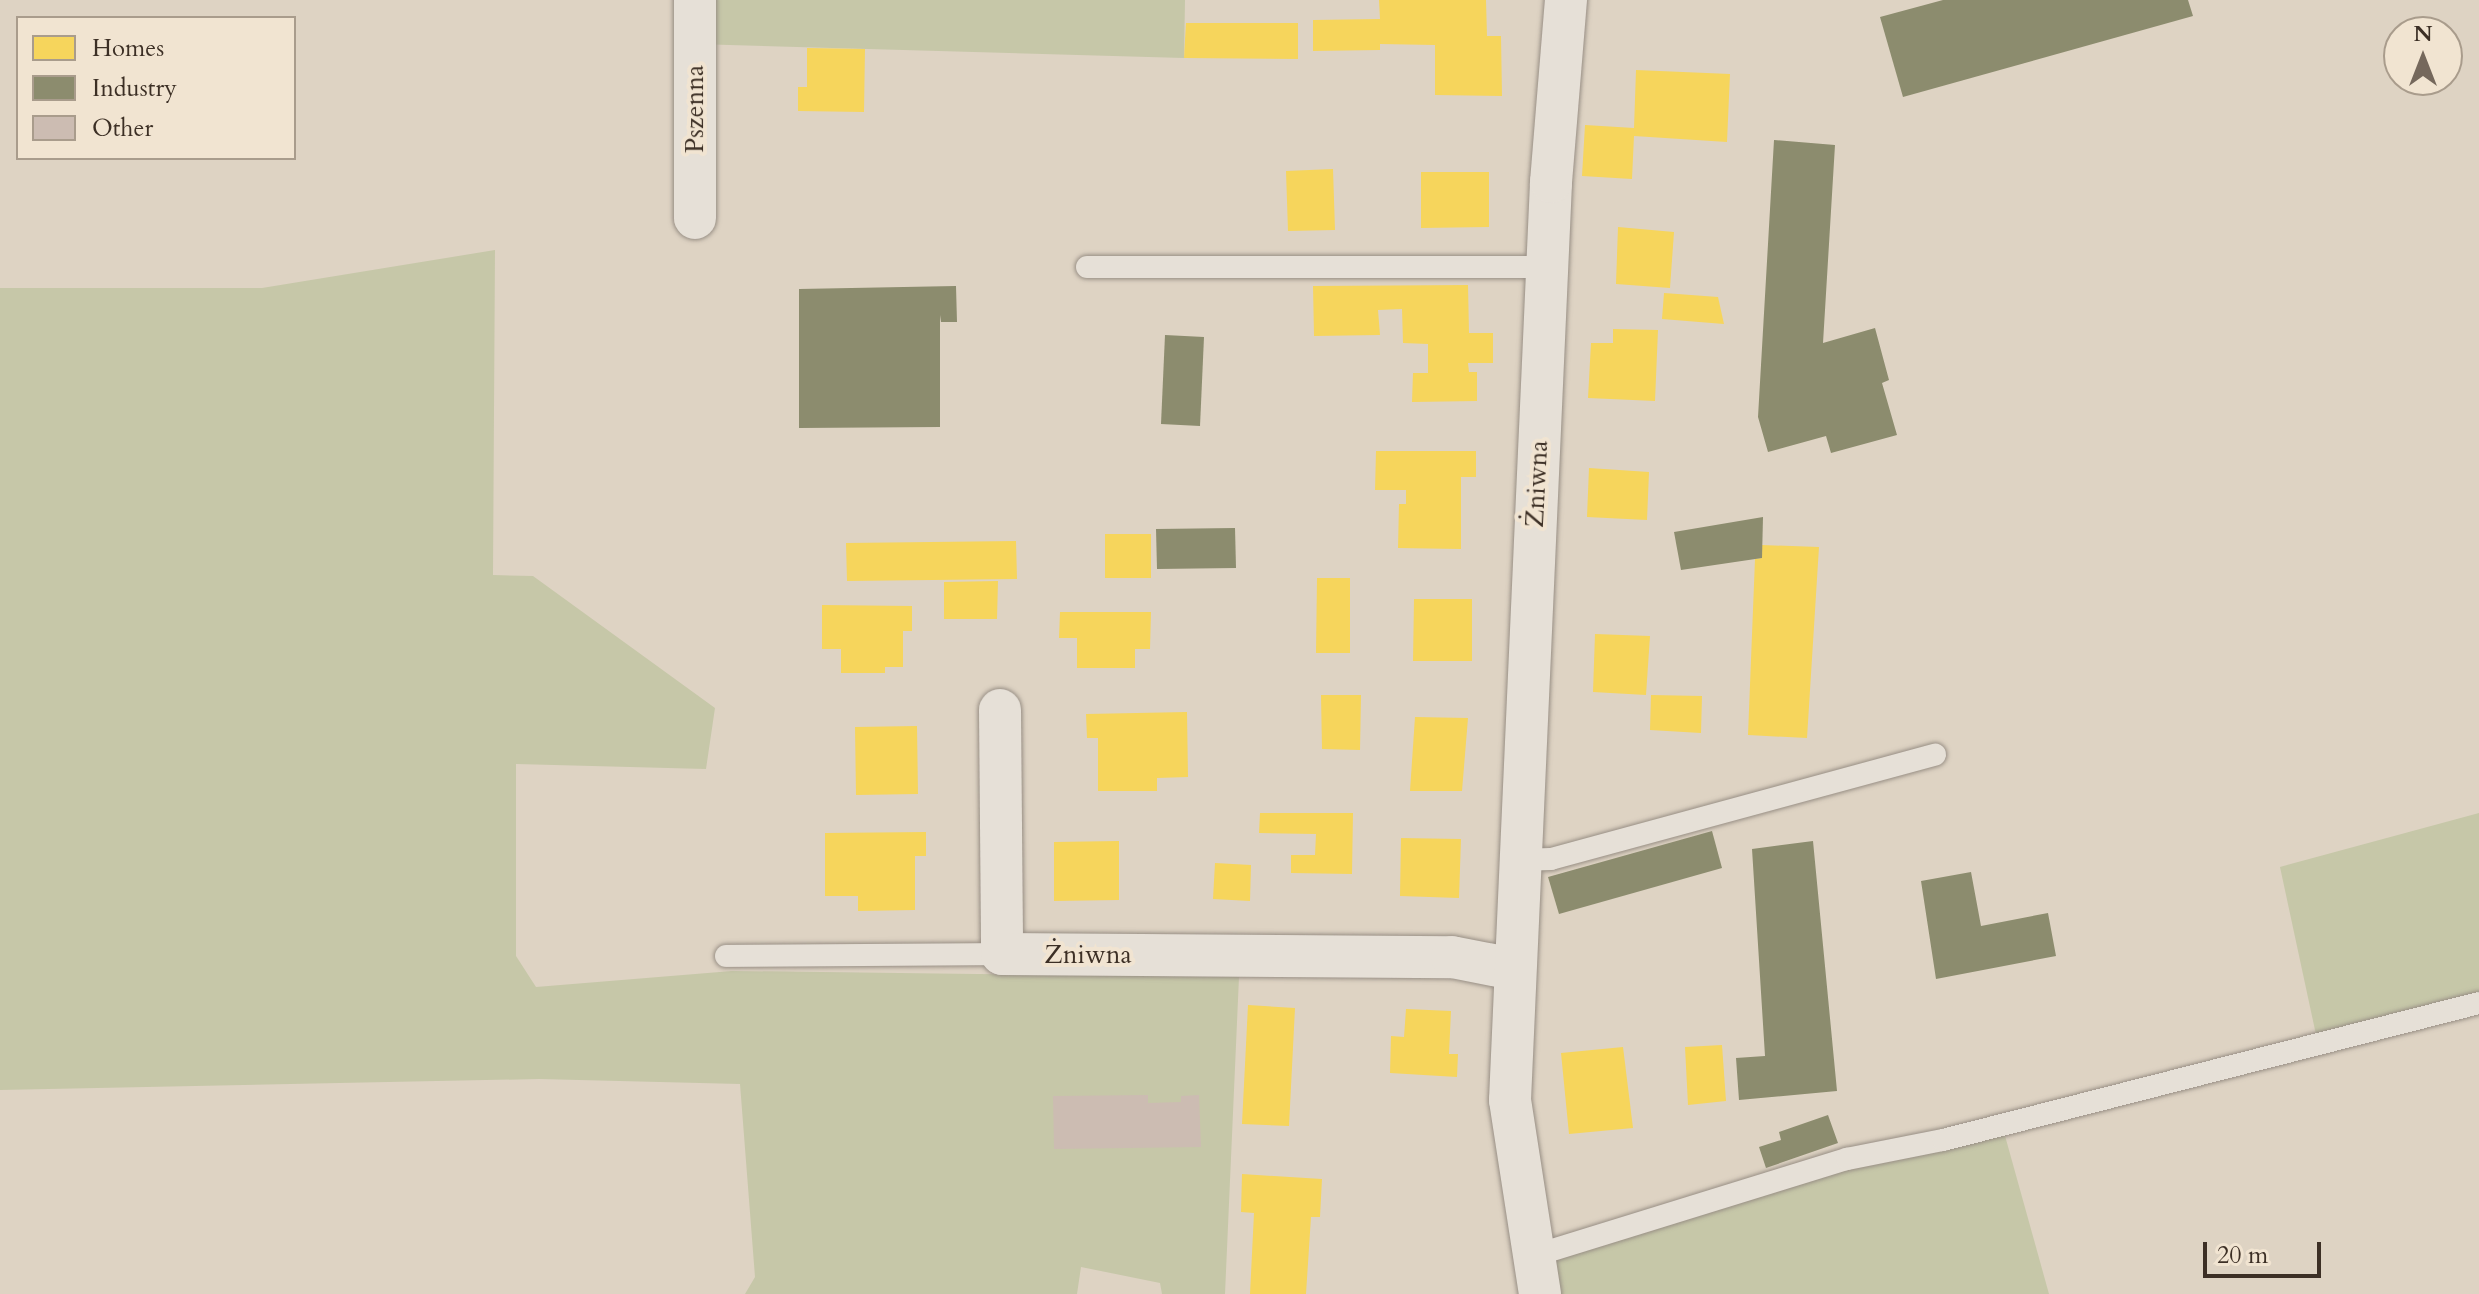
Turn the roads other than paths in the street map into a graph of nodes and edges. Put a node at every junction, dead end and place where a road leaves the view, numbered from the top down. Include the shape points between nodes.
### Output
1 (695, 0) edge
2 (1566, 0) edge
3 (695, 218) dead end
4 (1087, 267) dead end
5 (1547, 267) junction
6 (1000, 710) dead end
7 (1935, 755) dead end
8 (1519, 860) junction
9 (1002, 954) junction
10 (726, 956) dead end
11 (1514, 969) junction
12 (2479, 1003) edge
13 (1536, 1275) edge

1 - 3 street, Pszenna
2 - 5 street, Żniwna
4 - 5 lane
5 - 8 street, Żniwna
6 - 9 street
7 - 8 lane via 1551,859
8 - 11 street, Żniwna
9 - 10 lane
9 - 11 street, Żniwna via 1452,957
11 - 13 street, Żniwna via 1510,1100
12 - 13 lane via 1943,1140 1847,1159

